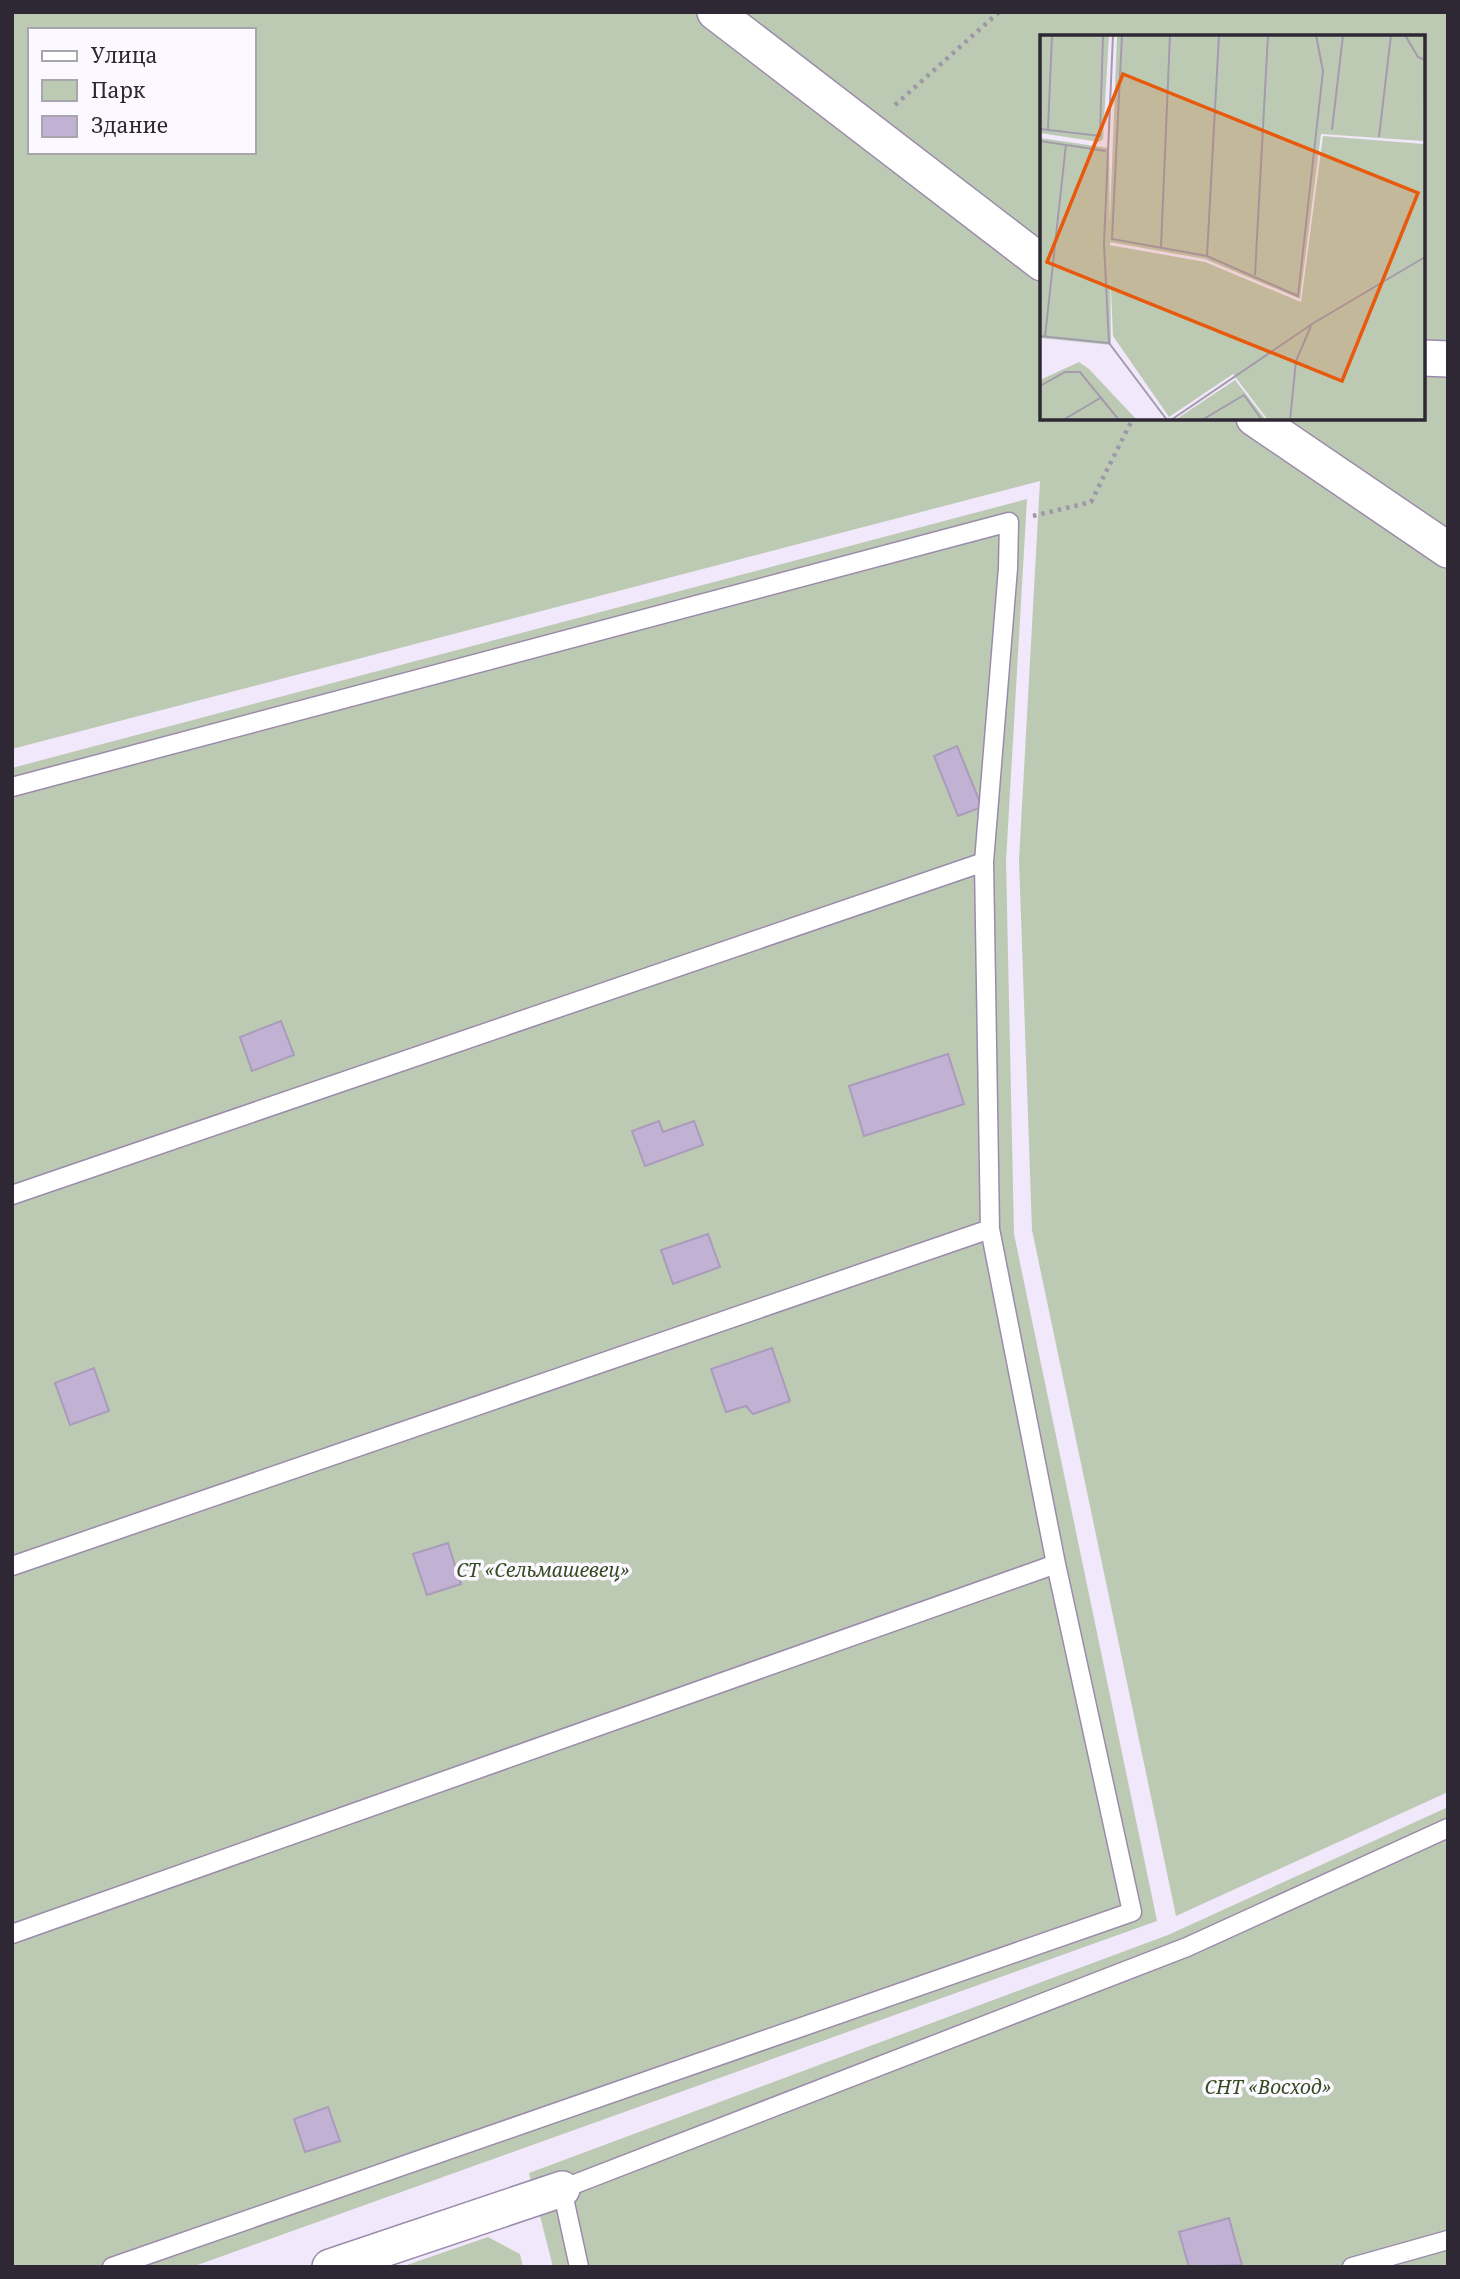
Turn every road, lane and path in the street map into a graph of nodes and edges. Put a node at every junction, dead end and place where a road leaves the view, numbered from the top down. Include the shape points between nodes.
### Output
1 (715, 12) edge
2 (999, 12) edge
3 (867, 129) junction
4 (1040, 261) edge
5 (1425, 358) edge
6 (1448, 359) edge
7 (1132, 420) edge
8 (1257, 420) edge
9 (1009, 522) junction
10 (1448, 550) edge
11 (12, 788) edge
12 (984, 862) junction
13 (12, 1195) edge
14 (990, 1229) junction
15 (1056, 1564) junction
16 (12, 1566) edge
17 (1448, 1828) edge
18 (12, 1934) edge
19 (562, 2189) junction
20 (1448, 2240) edge
21 (112, 2267) edge
22 (330, 2267) edge
23 (579, 2267) edge
24 (1352, 2267) edge

1 - 3 street
2 - 3 path
3 - 4 street
5 - 6 street
7 - 9 path via 1091,502
8 - 10 street
9 - 11 lane
9 - 12 lane
12 - 13 lane
12 - 14 lane
14 - 15 lane
14 - 16 lane
15 - 18 lane
15 - 21 lane via 1132,1912
17 - 19 lane via 1187,1947
19 - 22 street
19 - 23 lane
20 - 24 lane

